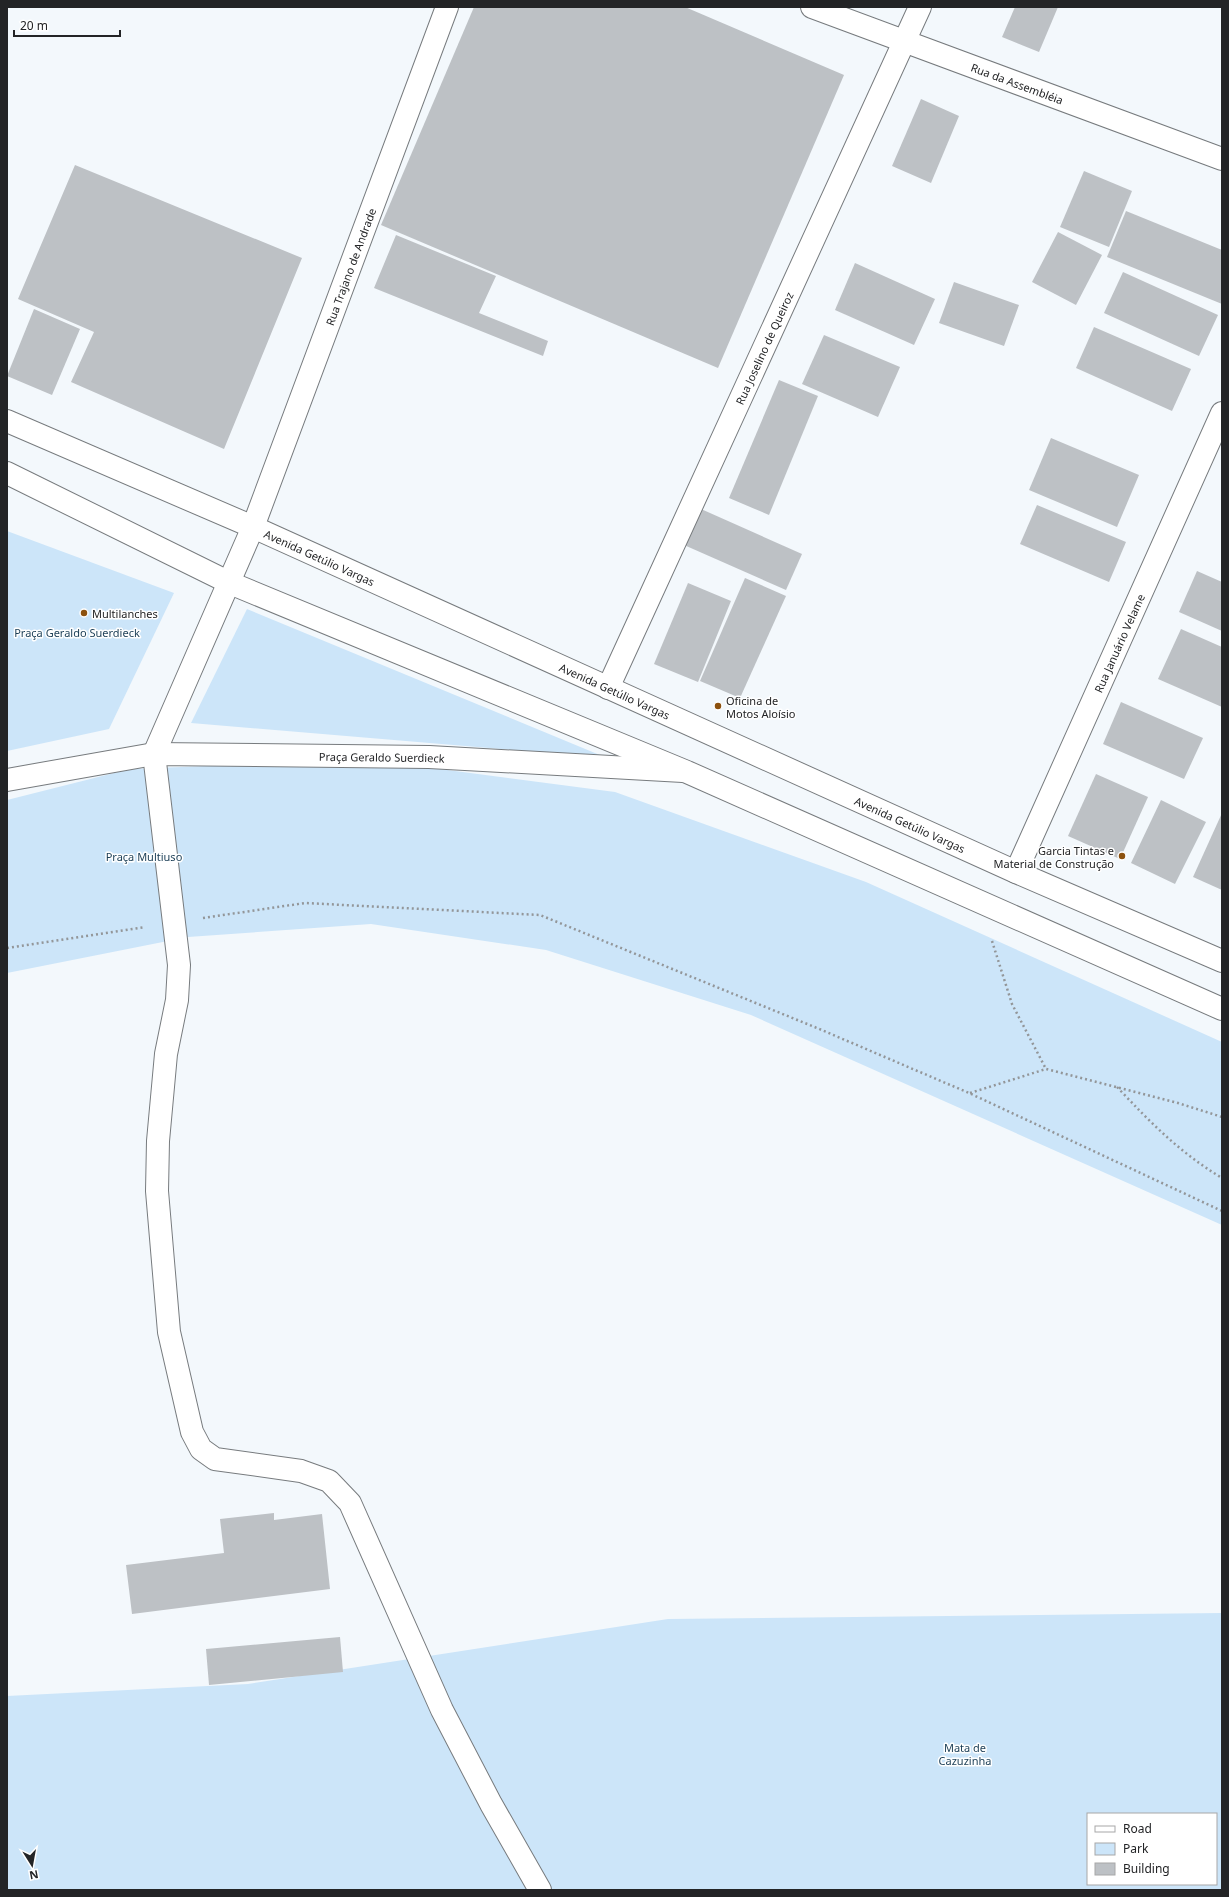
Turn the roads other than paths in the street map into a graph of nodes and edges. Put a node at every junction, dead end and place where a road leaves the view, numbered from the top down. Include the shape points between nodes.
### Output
1 (446, 7) edge
2 (812, 7) edge
3 (920, 7) edge
4 (904, 41) junction
5 (1222, 160) edge
6 (1222, 413) edge
7 (7, 421) edge
8 (7, 473) edge
9 (253, 527) junction
10 (230, 583) junction
11 (608, 688) junction
12 (154, 754) junction
13 (687, 772) junction
14 (7, 780) edge
15 (1016, 872) junction
16 (1222, 961) edge
17 (1222, 1009) edge
18 (540, 1890) edge

1 - 9 street, Rua Trajano de Andrade
2 - 4 street, Rua da Assembléia
3 - 4 street, Rua Joselino de Queiroz
4 - 5 street, Rua da Assembléia
4 - 11 street, Rua Joselino de Queiroz
6 - 15 street, Rua Januário Velame
7 - 9 street, Avenida Getúlio Vargas
8 - 10 street
9 - 10 street, Rua Trajano de Andrade
9 - 11 street, Avenida Getúlio Vargas
10 - 12 street, Rua Trajano de Andrade
10 - 13 street
11 - 15 street, Avenida Getúlio Vargas
12 - 13 street, Praça Geraldo Suerdieck via 429,757
12 - 14 street, Praça Geraldo Suerdieck
12 - 18 street via 179,965 177,1000 166,1054 158,1142 157,1191 169,1332 192,1432 201,1449 215,1459 302,1471 329,1481 350,1503 442,1710
13 - 17 street
15 - 16 street, Avenida Getúlio Vargas

